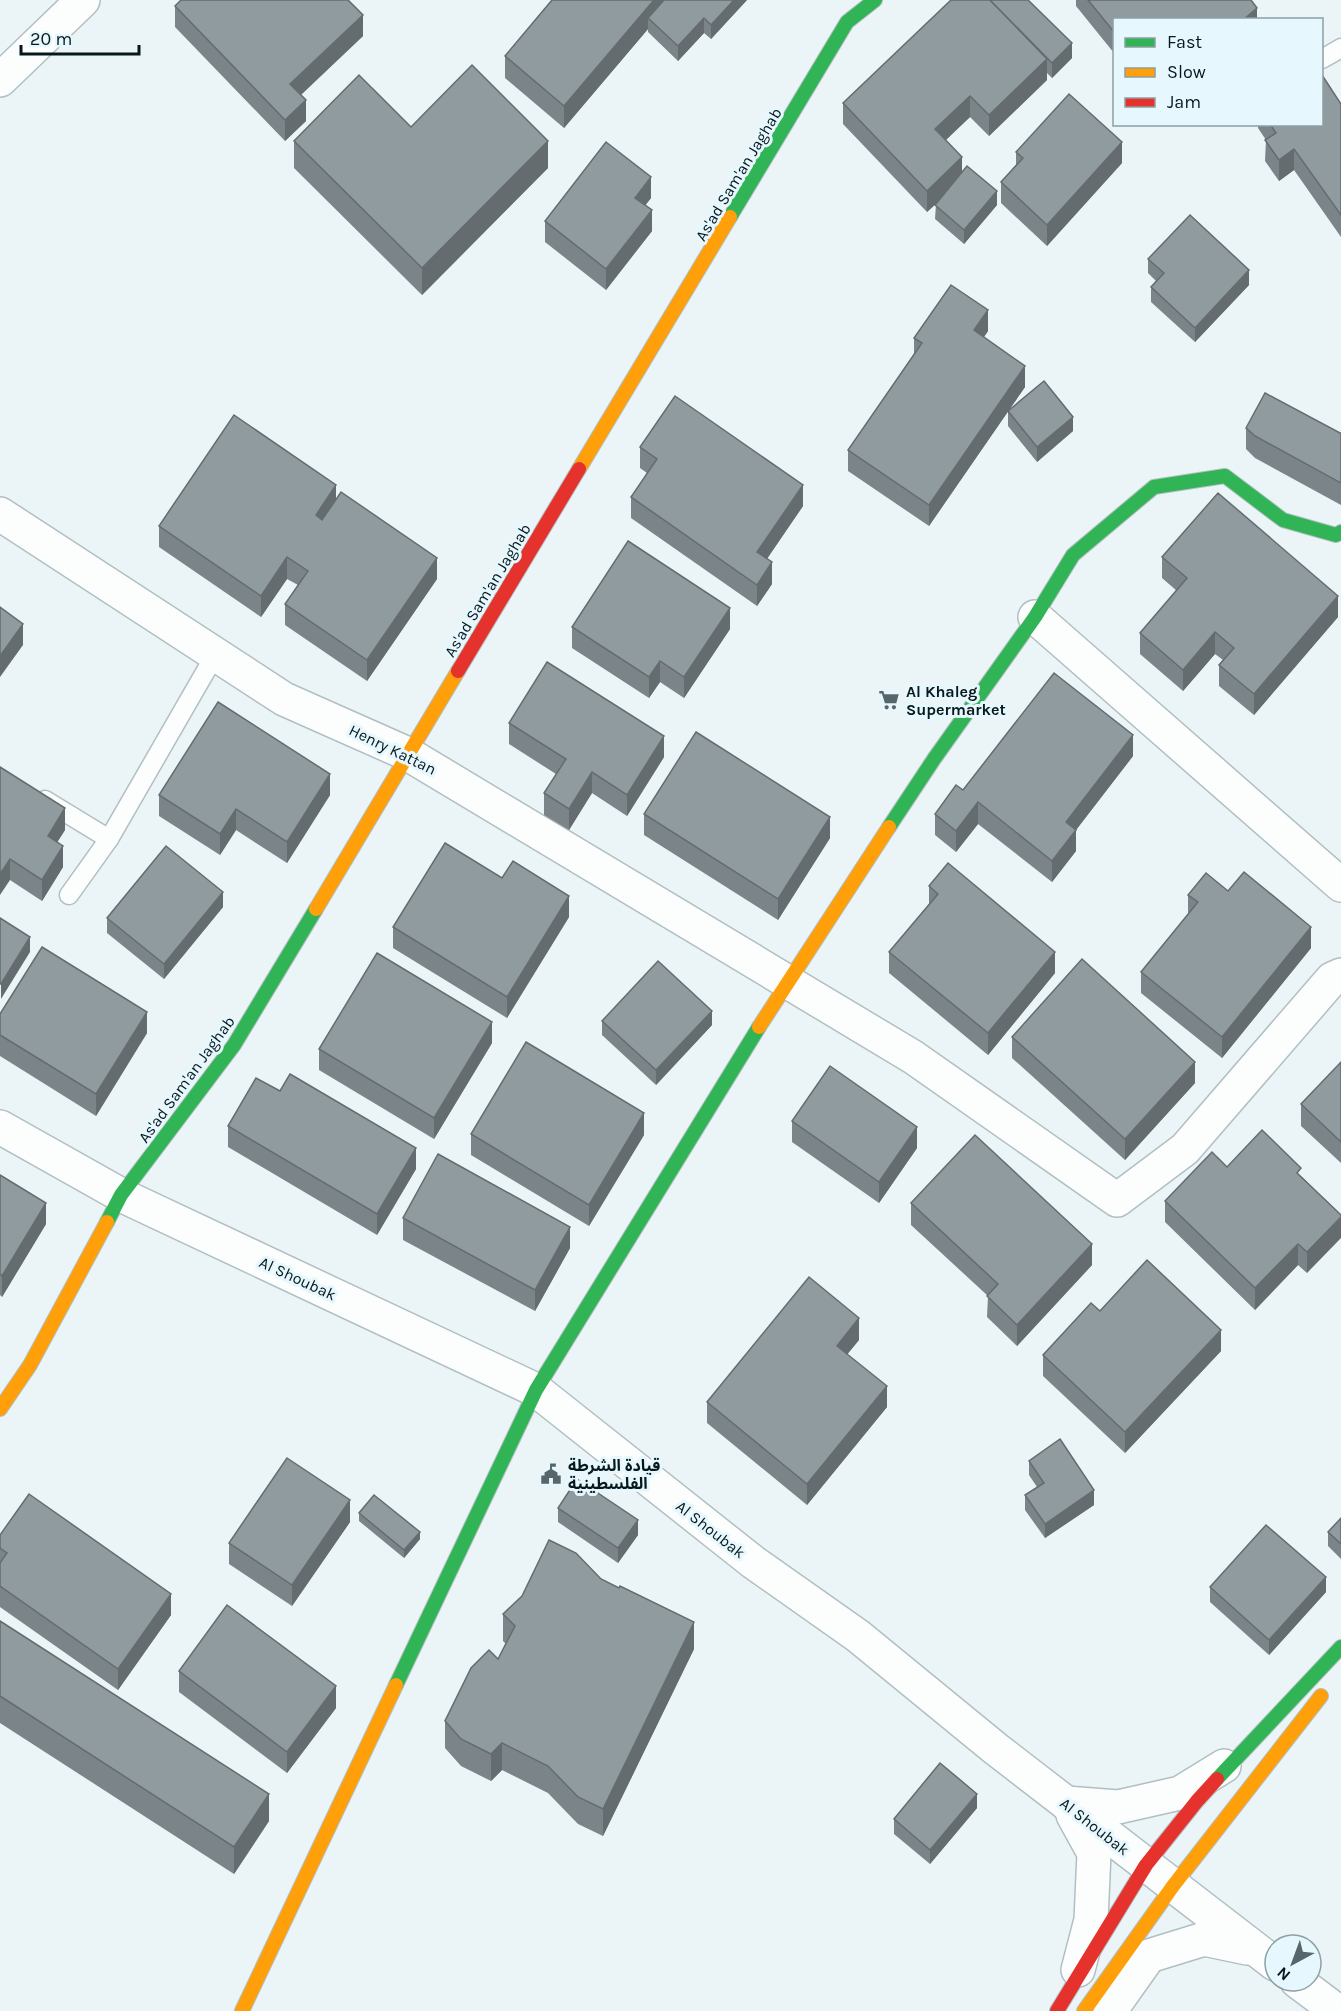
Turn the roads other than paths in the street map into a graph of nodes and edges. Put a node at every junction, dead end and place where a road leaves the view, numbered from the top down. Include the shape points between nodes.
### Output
1 (83, 0) edge
2 (875, 0) edge
3 (1341, 48) edge
4 (1323, 58) edge
5 (0, 80) edge
6 (0, 514) edge
7 (1341, 532) edge
8 (1035, 617) junction
9 (216, 655) junction
10 (408, 753) junction
11 (30, 791) edge
12 (109, 839) junction
13 (1341, 885) edge
14 (69, 895) dead end
15 (1341, 975) edge
16 (788, 980) junction
17 (0, 1127) edge
18 (122, 1195) junction
19 (536, 1390) junction
20 (0, 1409) edge
21 (1341, 1647) edge
22 (1326, 1690) dead end
23 (1236, 1759) junction
24 (1066, 1803) junction
25 (1146, 1865) junction
26 (1173, 1886) junction
27 (1263, 1955) edge
28 (1263, 1956) edge
29 (1076, 1980) junction
30 (1313, 1993) edge
31 (242, 2011) edge
32 (1057, 2011) edge
33 (1084, 2011) edge
34 (1110, 2011) edge
35 (1337, 2011) edge

1 - 5 street
2 - 10 street, As'ad Sam'an Jaghab via 847,22
3 - 4 lane
6 - 9 street, Henry Kattan
7 - 8 street via 1336,535 1283,520 1225,476 1154,487 1073,555
8 - 13 street
8 - 16 street via 934,759
9 - 10 street, Henry Kattan via 285,699
9 - 12 lane
10 - 16 street, Henry Kattan
10 - 18 street, As'ad Sam'an Jaghab via 234,1045
11 - 12 lane
12 - 14 lane
15 - 16 street, Henry Kattan via 1332,979 1185,1149 1117,1200 913,1057
16 - 19 street
17 - 18 street, Al Shoubak
18 - 19 street, Al Shoubak
18 - 20 street, As'ad Sam'an Jaghab via 30,1365
19 - 24 street, Al Shoubak via 753,1562 858,1636
19 - 31 street
21 - 23 street
22 - 26 street
23 - 24 street via 1180,1793 1118,1807
23 - 25 street
24 - 25 street, Al Shoubak
24 - 29 street via 1094,1853 1091,1920
25 - 26 street, Al Shoubak
25 - 29 street
26 - 27 street, Al Shoubak
26 - 33 street
28 - 34 street via 1204,1939 1149,1956
29 - 32 street
30 - 35 street

